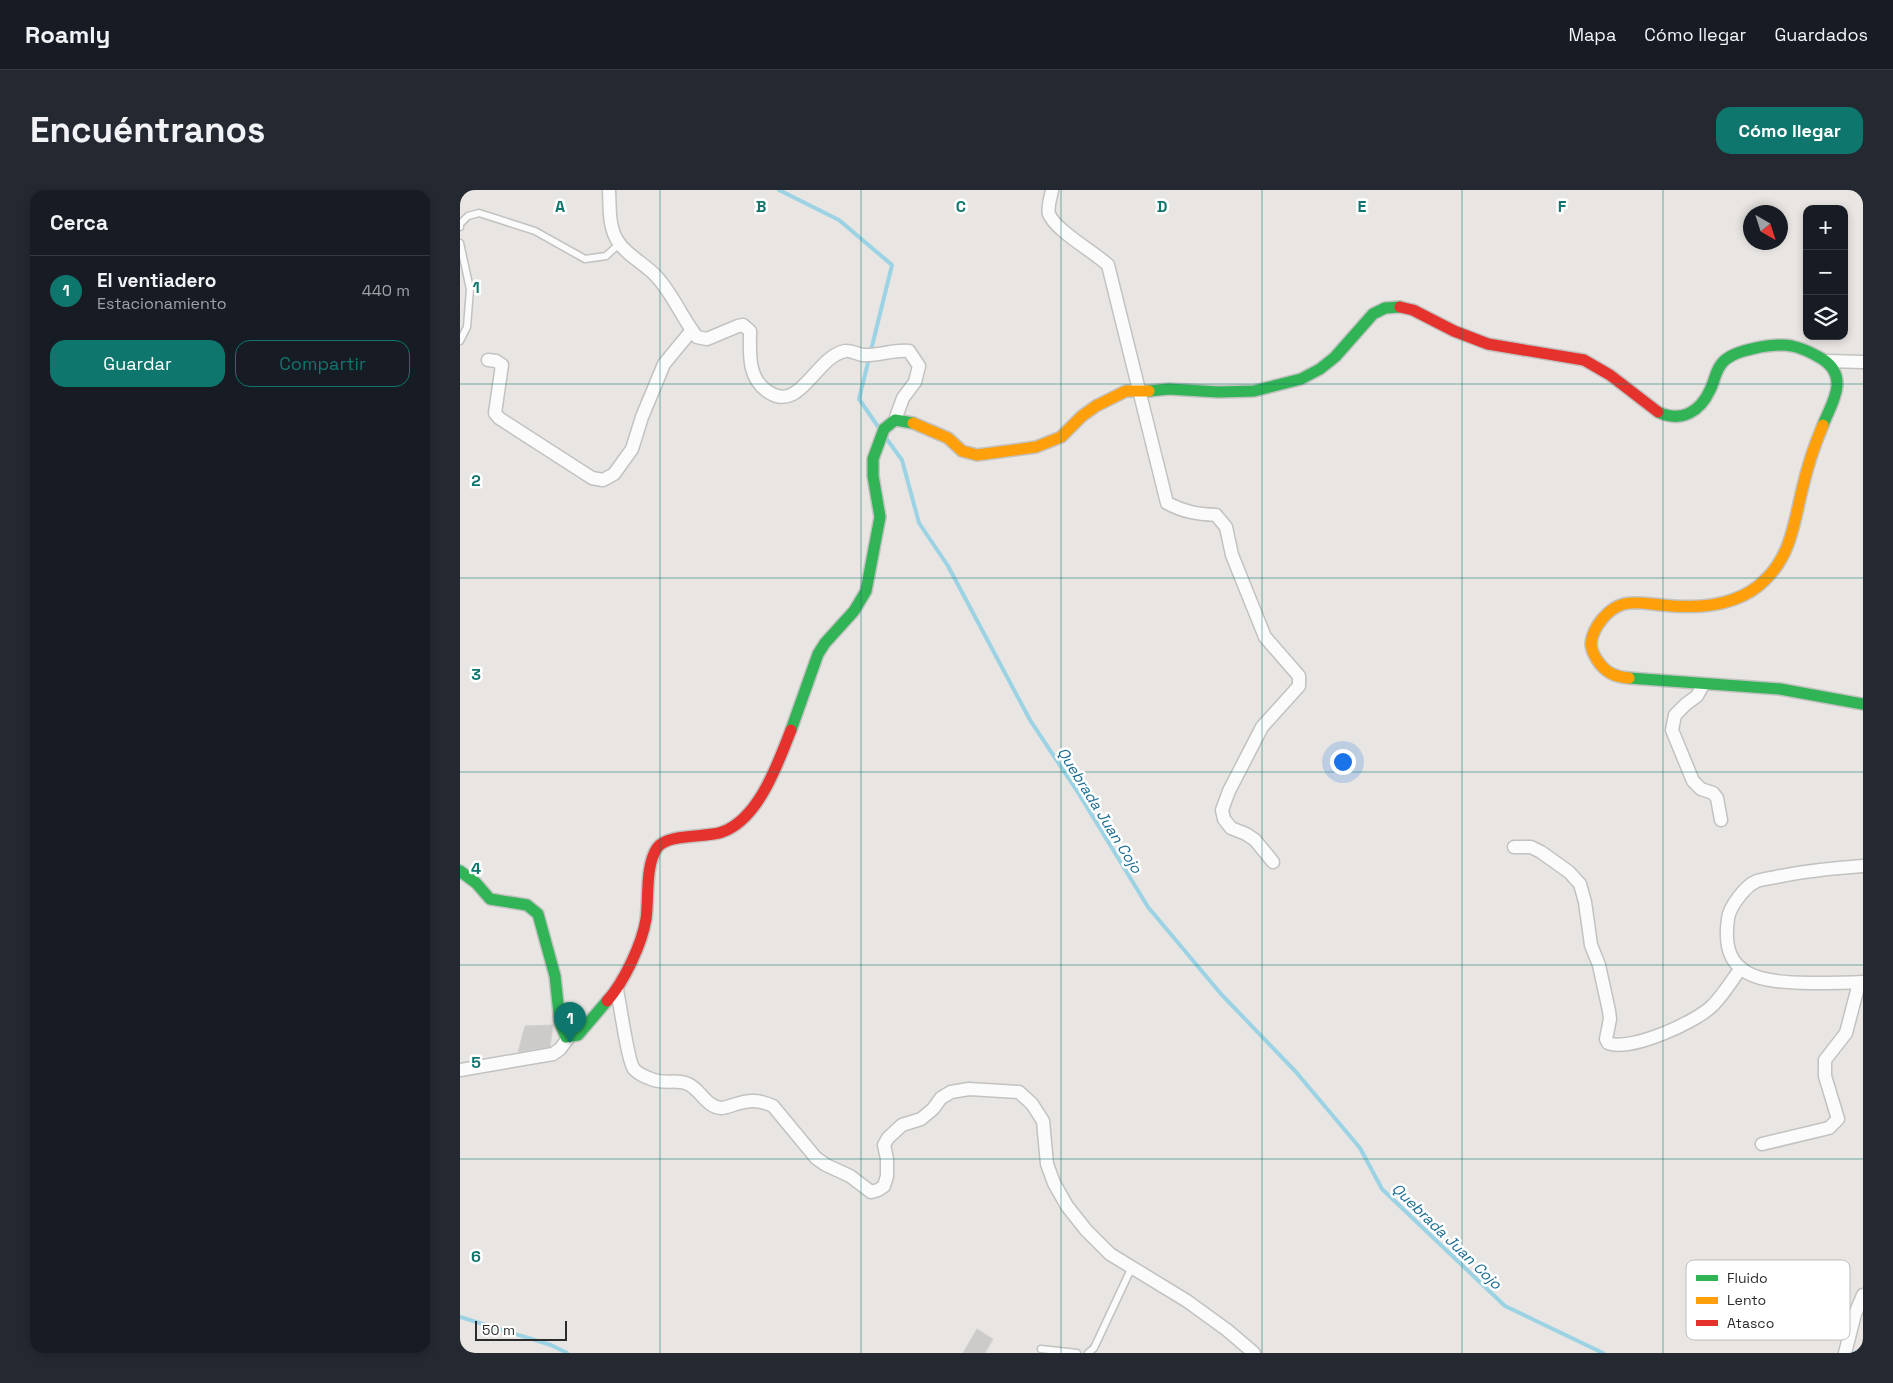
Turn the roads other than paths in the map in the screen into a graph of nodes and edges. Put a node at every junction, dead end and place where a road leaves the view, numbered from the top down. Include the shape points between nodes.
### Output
1 (609, 190) edge
2 (1052, 190) edge
3 (460, 227) edge
4 (460, 242) edge
5 (619, 244) junction
6 (692, 330) junction
7 (460, 341) edge
8 (488, 360) dead end
9 (1827, 361) junction
10 (1863, 362) edge
11 (1139, 392) junction
12 (895, 420) junction
13 (1703, 685) junction
14 (1863, 704) edge
15 (1721, 820) dead end
16 (1514, 847) dead end
17 (1273, 862) dead end
18 (1863, 866) edge
19 (460, 871) edge
20 (1740, 968) junction
21 (1861, 982) edge
22 (617, 990) junction
23 (569, 1037) junction
24 (460, 1070) edge
25 (1762, 1144) dead end
26 (1132, 1267) junction
27 (1863, 1295) edge
28 (1850, 1334) edge
29 (1848, 1340) edge
30 (1042, 1349) dead end
31 (1077, 1353) edge
32 (1088, 1353) edge
33 (1254, 1353) edge
34 (1845, 1353) edge

1 - 5 street via 612,228
2 - 11 street via 1049,212 1055,225 1108,265
3 - 5 lane via 468,216 479,213 535,231 586,259 606,256
4 - 7 lane via 470,289 467,328
5 - 6 street via 656,275
6 - 8 street via 664,364 632,449 614,474 603,480 592,478 499,418 495,413 502,366
6 - 12 street via 698,337 707,339 738,326 748,327 750,364 755,378 774,396 786,397 799,391 821,366 846,350 862,355 909,351 919,366 915,382 903,398
9 - 10 street
9 - 11 street via 1812,352 1791,346 1742,352 1725,360 1718,368 1711,389 1695,410 1675,417 1653,409 1632,391 1583,360 1480,341 1402,306 1385,308 1373,314 1335,357 1301,379 1254,391 1169,389
9 - 13 street via 1837,377 1837,392 1819,432 1790,544 1776,569 1758,587 1729,603 1695,606 1646,602 1613,608 1595,632 1591,644 1594,654 1601,667 1616,677
11 - 12 street via 1126,391 1096,406 1052,442 988,454 962,451 948,438 909,421
11 - 17 street via 1167,503 1189,512 1216,515 1226,527 1232,555 1265,637 1299,676 1299,686 1262,728 1222,810 1231,828 1255,840
12 - 22 street via 884,429 873,459 880,517 866,591 854,611 818,654 780,758 757,804 724,832 669,840 658,846 650,859 643,931
13 - 14 street via 1780,690
13 - 15 street via 1675,716 1672,730 1693,781 1717,798
16 - 20 street via 1531,847 1541,852 1580,884 1586,902 1591,946 1599,965 1609,1010 1608,1043 1617,1046 1636,1043 1682,1025 1713,1006
18 - 20 street via 1795,873 1756,882 1740,895 1728,914 1726,932 1729,952
19 - 23 street via 490,899 527,905 538,914 555,976 560,1023 564,1034
20 - 21 street via 1752,976 1780,982
21 - 25 street via 1846,1033 1825,1060 1825,1076 1838,1119 1829,1128
22 - 23 street via 578,1035
22 - 26 street via 628,1056 634,1069 654,1080 689,1084 712,1104 722,1108 749,1100 773,1106 816,1158 850,1176 871,1192 884,1186 887,1159 884,1145 888,1138 902,1125 921,1119 941,1098 951,1092 969,1089 1018,1092 1032,1104 1043,1121 1047,1164 1067,1206 1110,1254
23 - 24 street via 553,1054
26 - 32 lane via 1094,1348
26 - 33 street via 1187,1301
27 - 28 street
29 - 34 street
30 - 31 lane

